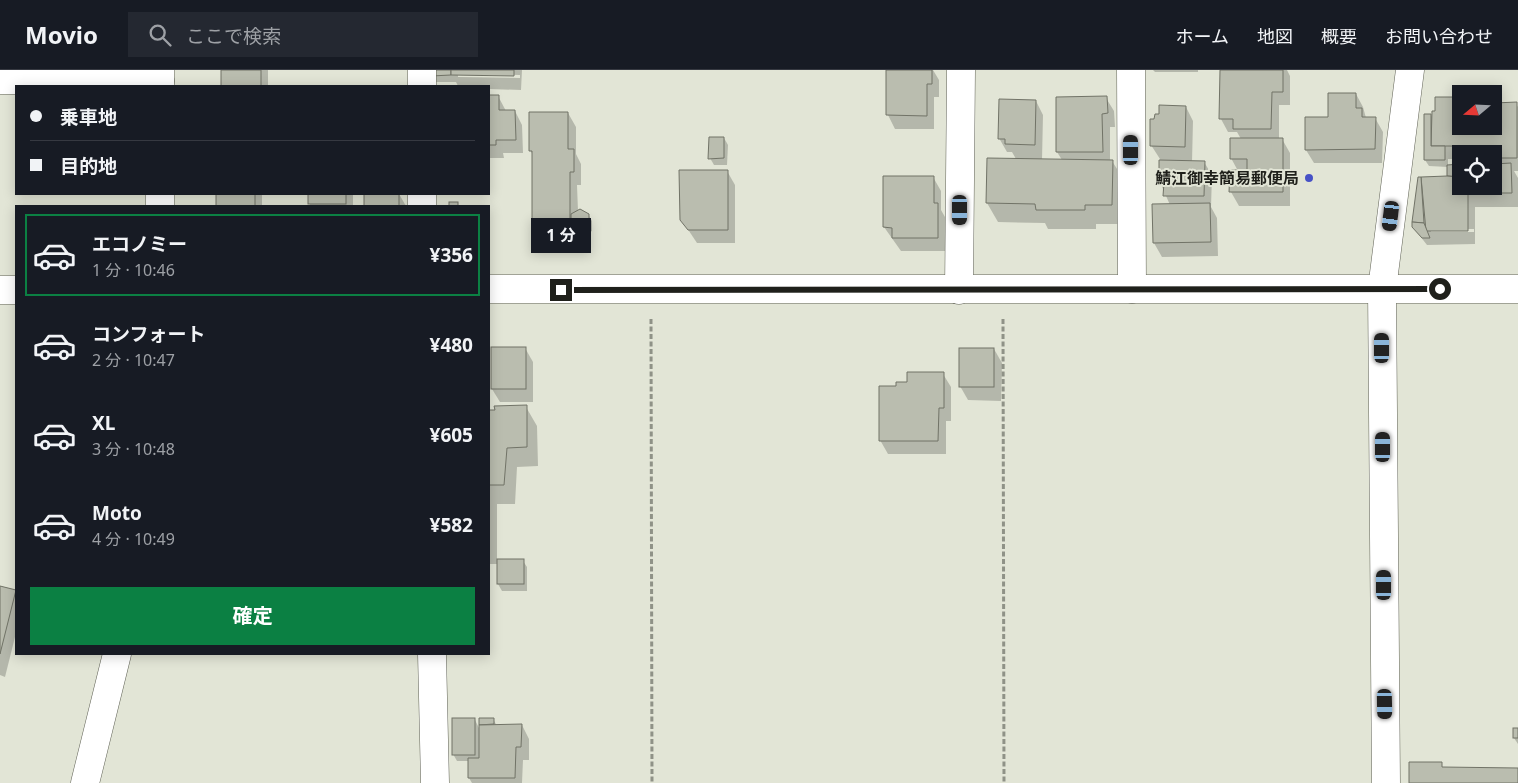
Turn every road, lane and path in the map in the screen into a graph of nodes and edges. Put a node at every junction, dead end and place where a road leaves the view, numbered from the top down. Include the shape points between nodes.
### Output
1 (422, 70) edge
2 (960, 70) edge
3 (1131, 70) edge
4 (1410, 70) edge
5 (160, 79) edge
6 (0, 80) edge
7 (422, 85) edge
8 (490, 289) edge
9 (1003, 289) junction
10 (1132, 289) junction
11 (1382, 289) junction
12 (1518, 289) edge
13 (0, 290) edge
14 (15, 290) edge
15 (651, 290) junction
16 (959, 290) junction
17 (117, 655) edge
18 (432, 655) edge
19 (85, 783) edge
20 (435, 783) edge
21 (652, 783) edge
22 (1004, 783) edge
23 (1386, 783) edge

1 - 7 street
2 - 16 street
3 - 10 street
4 - 11 street
5 - 6 street
8 - 15 street
9 - 10 street
9 - 16 street
9 - 22 path
10 - 11 street
11 - 12 street
11 - 23 street
13 - 14 street
15 - 16 street
15 - 21 path
17 - 19 street
18 - 20 street

